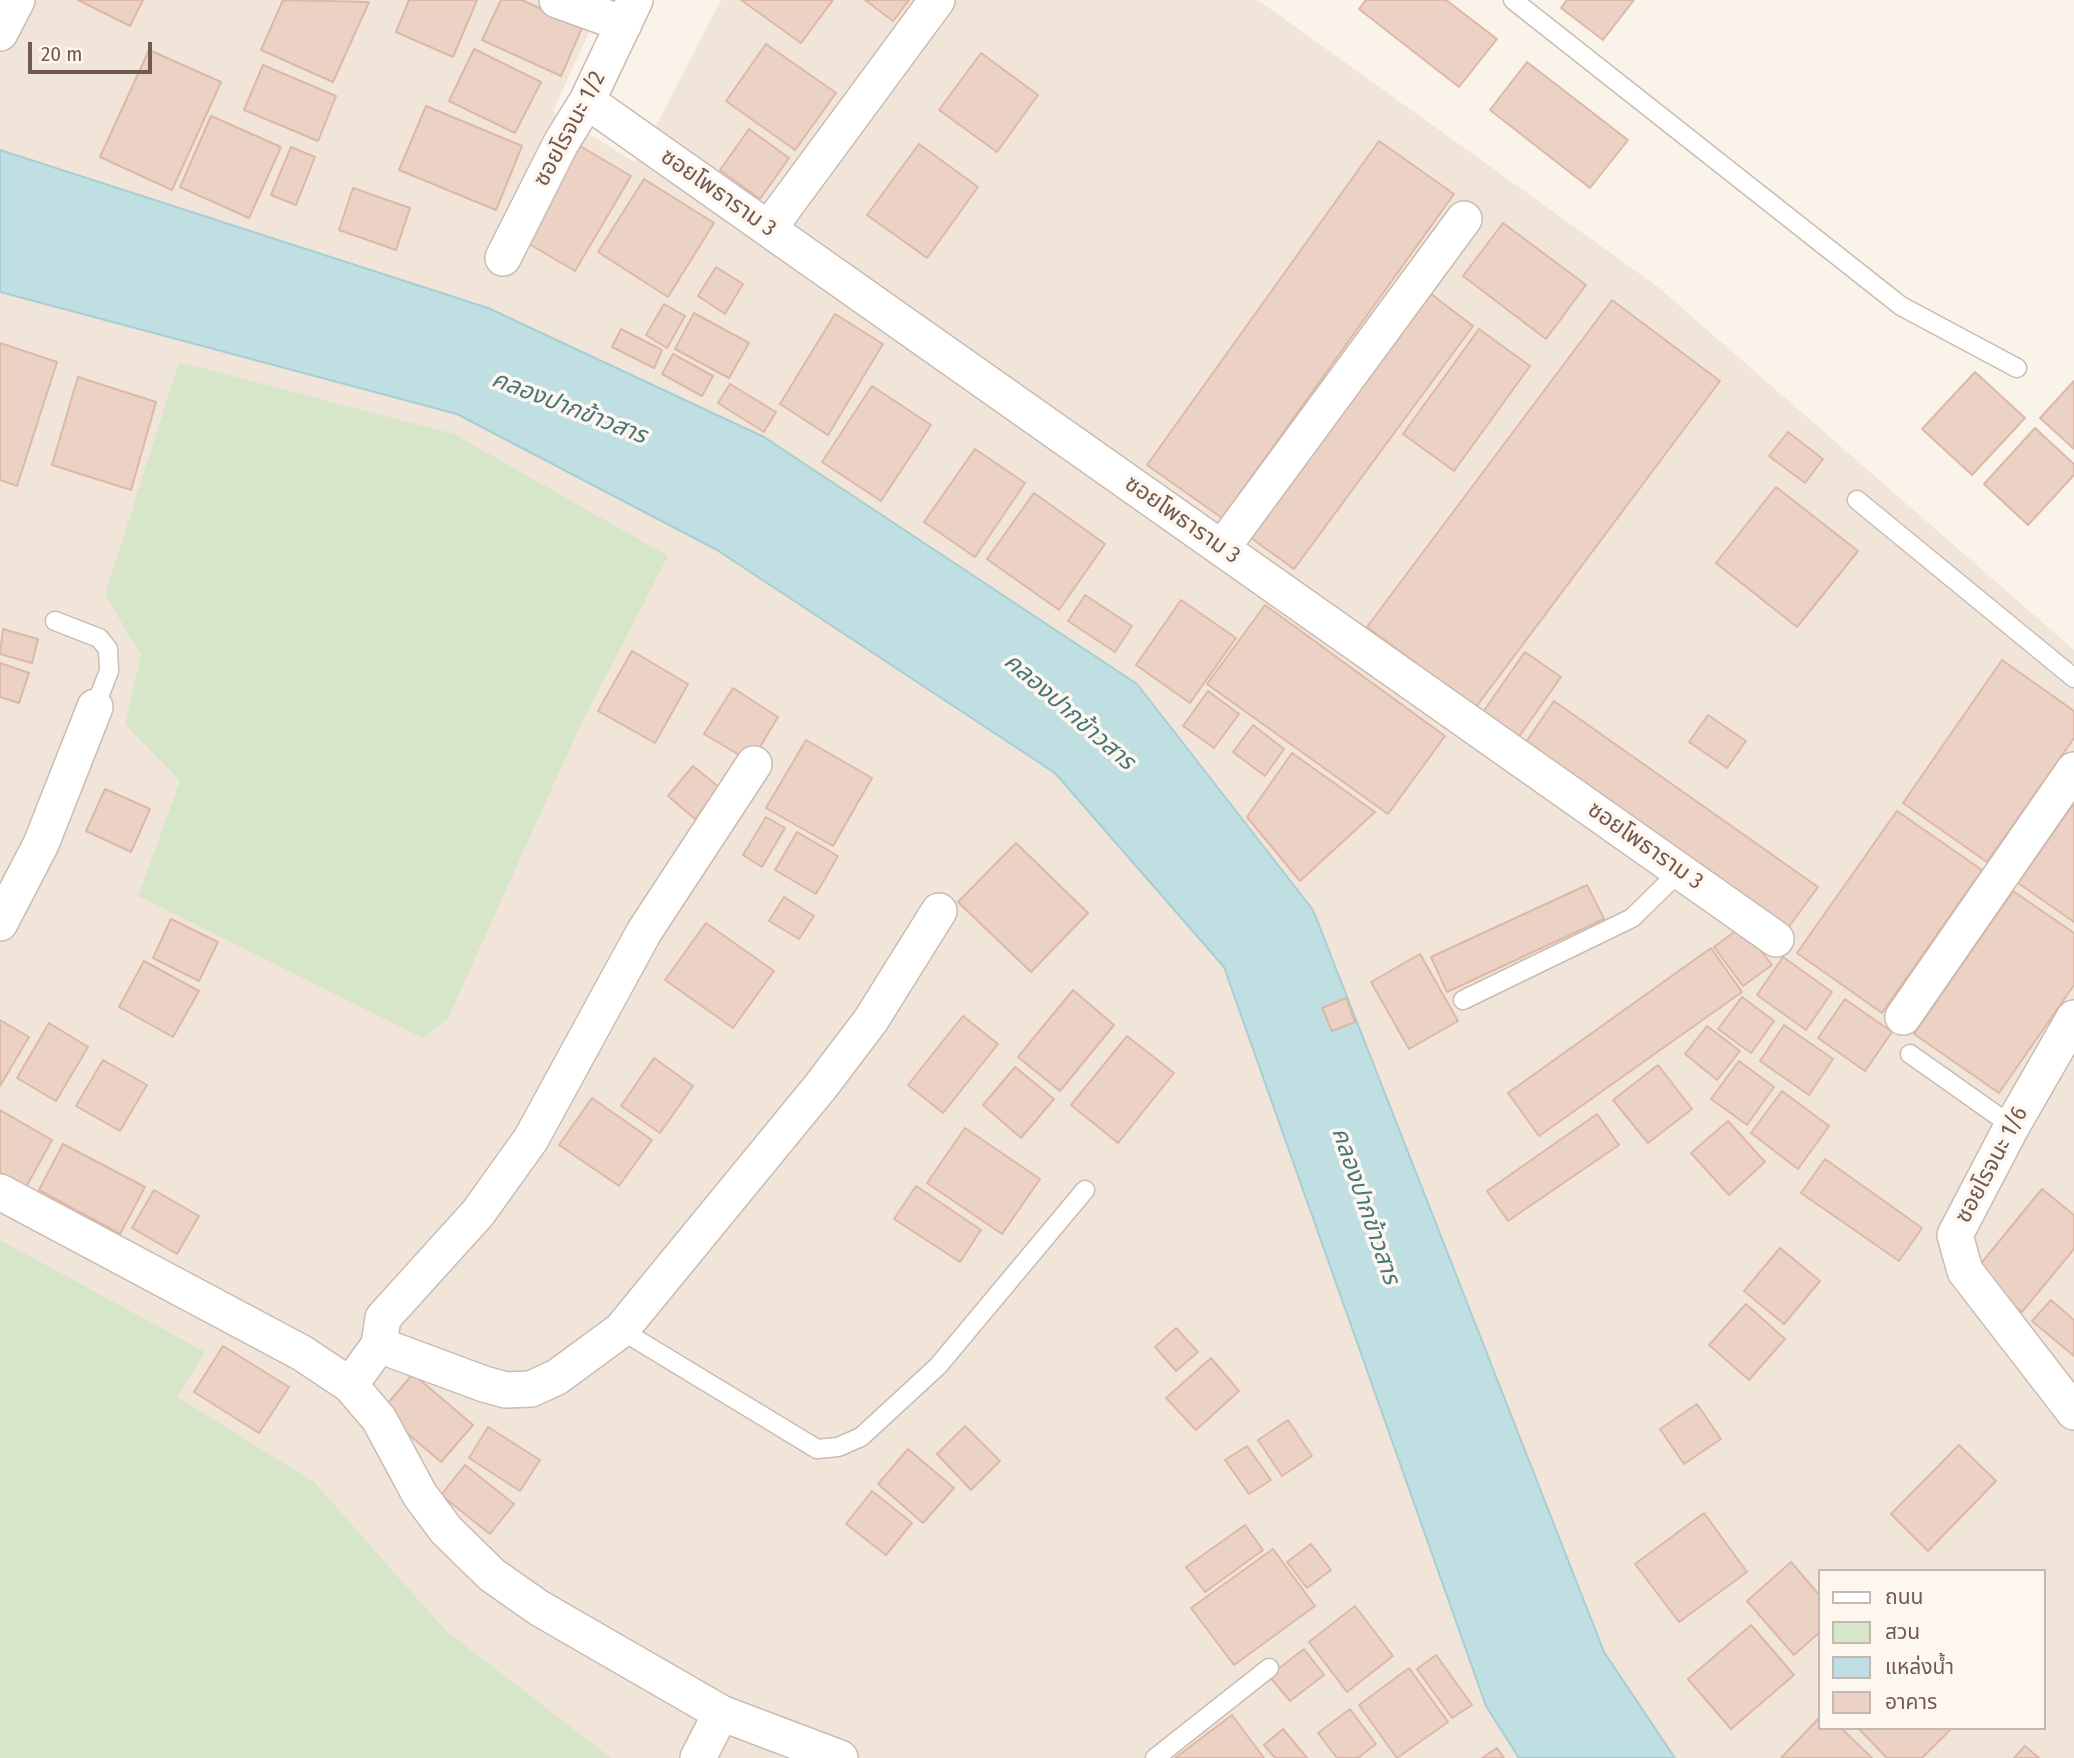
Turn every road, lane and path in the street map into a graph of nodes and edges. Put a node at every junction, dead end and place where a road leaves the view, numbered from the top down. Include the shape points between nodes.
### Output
1 (17, 0) edge
2 (557, 0) edge
3 (937, 0) edge
4 (1513, 0) edge
5 (630, 12) edge
6 (0, 33) edge
7 (587, 100) junction
8 (1464, 219) dead end
9 (769, 228) junction
10 (503, 258) dead end
11 (2017, 368) dead end
12 (1857, 499) dead end
13 (1222, 548) junction
14 (55, 621) dead end
15 (2074, 678) edge
16 (94, 707) joint
17 (754, 764) dead end
18 (2074, 770) edge
19 (1680, 871) junction
20 (939, 911) dead end
21 (0, 923) edge
22 (1776, 939) dead end
23 (1463, 1000) dead end
24 (1903, 1017) dead end
25 (2074, 1018) edge
26 (1910, 1055) dead end
27 (2012, 1126) junction
28 (1085, 1190) dead end
29 (0, 1192) edge
30 (621, 1330) junction
31 (379, 1345) junction
32 (350, 1385) junction
33 (2074, 1412) edge
34 (1269, 1668) dead end
35 (721, 1713) junction
36 (698, 1758) edge
37 (840, 1758) edge
38 (1155, 1758) edge

1 - 6 street
2 - 5 street
3 - 9 street
4 - 11 lane via 1901,306
5 - 7 street, ซอยโรจนะ 1/2
7 - 9 street, ซอยโพธาราม 3
7 - 10 street, ซอยโรจนะ 1/2
8 - 13 street
9 - 13 street, ซอยโพธาราม 3
12 - 15 lane
13 - 19 street, ซอยโพธาราม 3
14 - 16 lane via 99,638 108,649 108,671
16 - 21 street via 41,844
17 - 31 street via 645,932 531,1139 478,1213 383,1318
18 - 24 street
19 - 22 street, ซอยโพธาราม 3
19 - 23 lane via 1632,918
20 - 30 street via 871,1020 821,1086
25 - 27 street, ซอยโรจนะ 1/6
26 - 27 lane
27 - 33 street, ซอยโรจนะ 1/6 via 1955,1235 1965,1271
28 - 30 lane via 938,1366 861,1437 838,1447 817,1449
29 - 32 street via 302,1353
30 - 31 street via 557,1377 531,1389 506,1390 484,1384
31 - 32 street
32 - 35 street via 379,1419 420,1496 446,1530 492,1575 539,1608
34 - 38 lane
35 - 36 street
35 - 37 street

